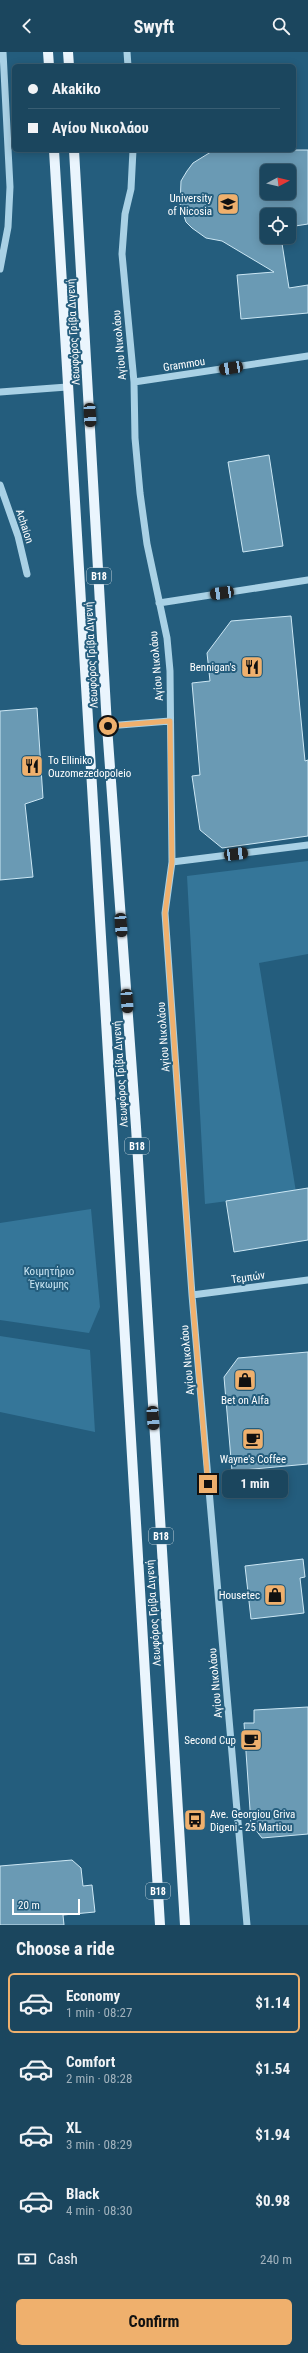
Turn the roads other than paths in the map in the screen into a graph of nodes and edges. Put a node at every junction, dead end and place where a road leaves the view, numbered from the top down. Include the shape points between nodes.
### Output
1 (3, 52) edge
2 (48, 52) edge
3 (68, 52) edge
4 (127, 52) edge
5 (49, 64) edge
6 (69, 64) edge
7 (128, 64) edge
8 (54, 152) edge
9 (74, 152) edge
10 (133, 152) edge
11 (4, 227) edge
12 (0, 269) edge
13 (308, 356) edge
14 (134, 382) junction
15 (67, 387) junction
16 (0, 392) edge
17 (0, 485) edge
18 (27, 574) dead end
19 (308, 580) edge
20 (159, 603) junction
21 (170, 721) junction
22 (108, 726) junction
23 (308, 845) edge
24 (172, 862) junction
25 (308, 1280) edge
26 (192, 1295) junction
27 (160, 1925) edge
28 (185, 1925) edge
29 (247, 1925) edge

1 - 11 street via 10,187
2 - 5 main road
3 - 6 main road
4 - 7 street
8 - 15 main road, Λεωφόρος Γρίβα Διγενή / B18
9 - 22 main road, Λεωφόρος Γρίβα Διγενή / B18
10 - 14 street, Αγίου Νικολάου via 131,189 123,227 122,254
11 - 12 street
13 - 14 street, Grammou
14 - 20 street, Αγίου Νικολάου via 140,494
15 - 16 street
15 - 27 main road, Λεωφόρος Γρίβα Διγενή / B18
17 - 18 street, Achaion via 18,536
19 - 20 street
20 - 21 street, Αγίου Νικολάου via 167,638
21 - 22 street
21 - 24 street, Αγίου Νικολάου
22 - 28 main road, Λεωφόρος Γρίβα Διγενή / B18
23 - 24 street
24 - 26 street, Αγίου Νικολάου via 165,913
25 - 26 street, Τεμπών
26 - 29 street, Αγίου Νικολάου

